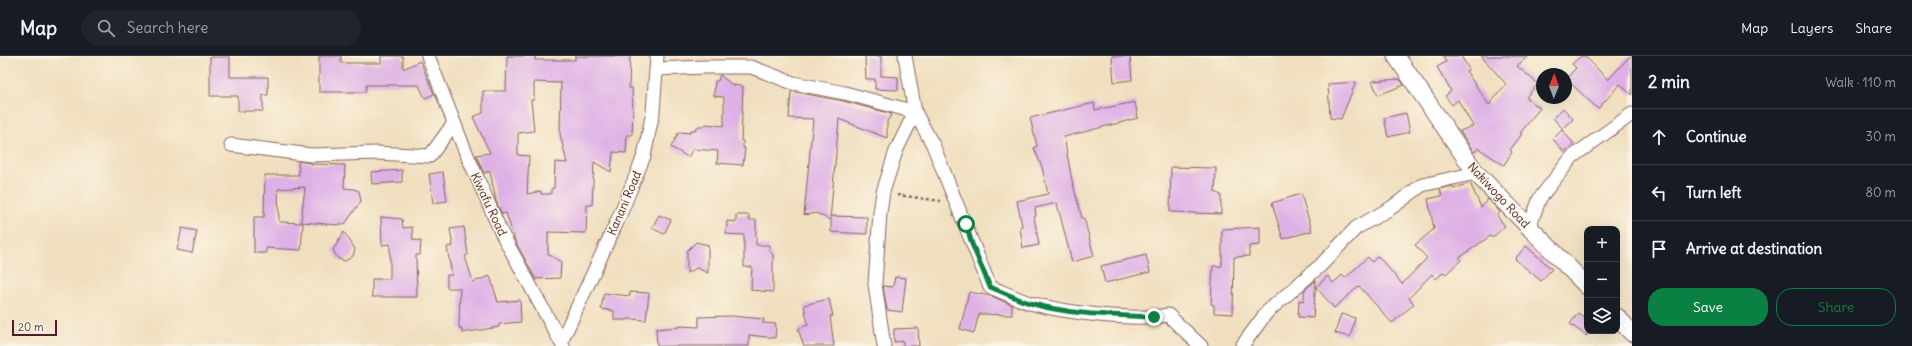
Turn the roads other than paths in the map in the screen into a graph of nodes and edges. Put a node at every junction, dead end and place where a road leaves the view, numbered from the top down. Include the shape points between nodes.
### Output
1 (428, 56) edge
2 (657, 56) edge
3 (905, 56) edge
4 (1396, 56) edge
5 (658, 69) junction
6 (915, 112) junction
7 (1632, 114) edge
8 (454, 123) junction
9 (231, 145) dead end
10 (1476, 174) junction
11 (1529, 227) junction
12 (1584, 283) edge
13 (1620, 320) edge
14 (1632, 332) edge
15 (562, 344) edge
16 (884, 346) edge
17 (1201, 346) edge
18 (1242, 346) edge

1 - 8 street, Kiwafu Road
2 - 5 street, Kanani Road
3 - 6 street
4 - 10 street, Nakiwogo Road
5 - 6 street via 751,67 794,83 845,93
5 - 15 street, Kanani Road via 644,156
6 - 16 street via 896,152 883,193 874,284
6 - 17 street via 933,144 990,287 1030,303 1100,315 1168,315
7 - 11 street via 1572,157 1540,198
8 - 9 street via 430,156 377,153 311,155
8 - 15 street, Kiwafu Road via 501,232
10 - 11 street, Nakiwogo Road
10 - 18 street via 1422,185 1392,208 1356,228 1321,265 1267,312
11 - 12 street, Nakiwogo Road
13 - 14 street

